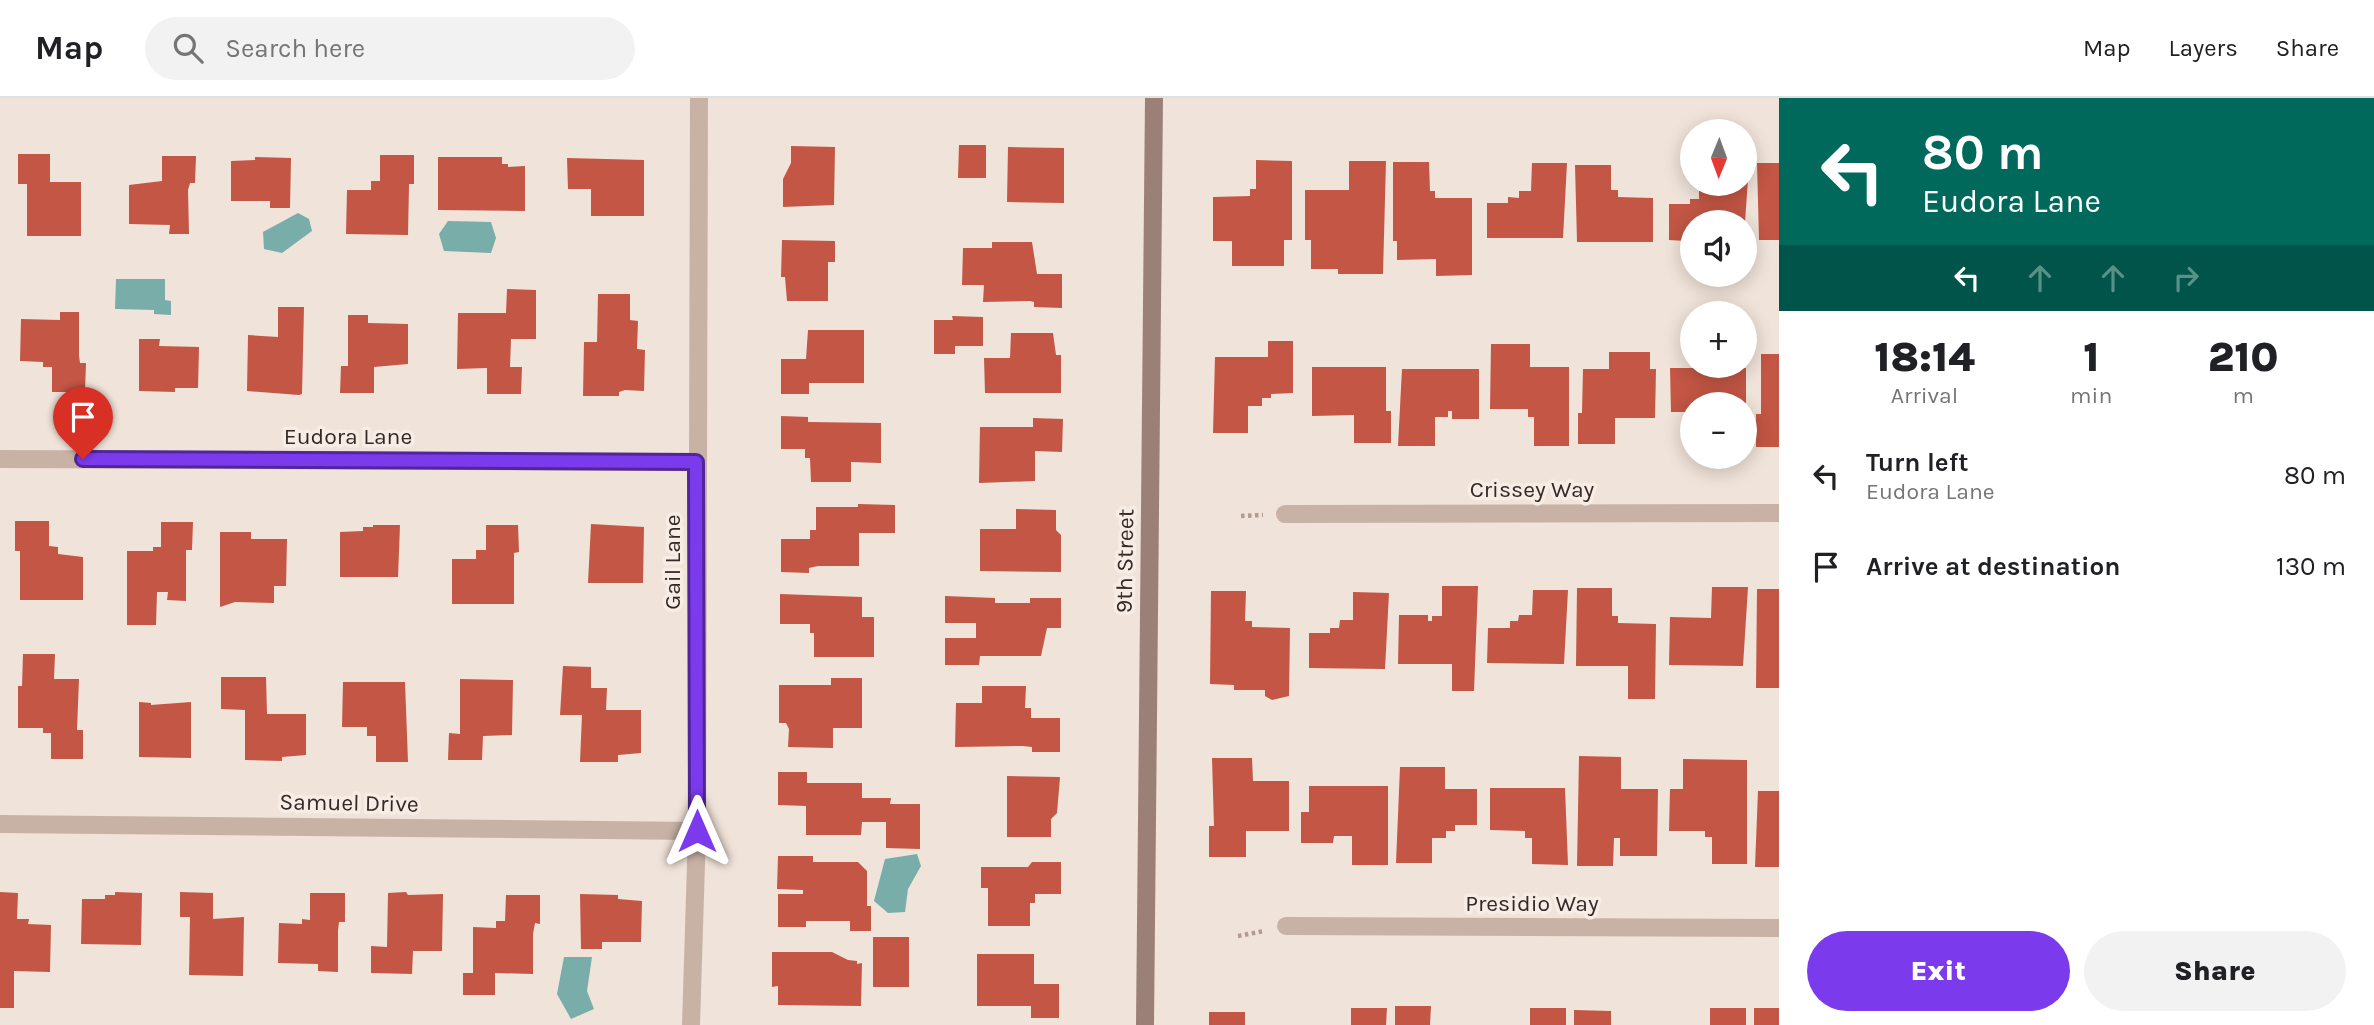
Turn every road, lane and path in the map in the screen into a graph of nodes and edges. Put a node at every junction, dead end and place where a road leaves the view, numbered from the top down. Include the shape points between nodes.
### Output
1 (699, 98) edge
2 (1154, 98) edge
3 (0, 459) edge
4 (696, 462) junction
5 (1779, 513) edge
6 (1285, 514) dead end
7 (0, 824) edge
8 (697, 831) junction
9 (1286, 926) dead end
10 (1779, 928) edge
11 (691, 1025) edge
12 (1145, 1025) edge

1 - 4 street, Gail Lane
2 - 12 street, 9th Street
3 - 4 street, Eudora Lane
4 - 8 street, Gail Lane
5 - 6 street, Crissey Way
7 - 8 street, Samuel Drive
8 - 11 street, Gail Lane
9 - 10 street, Presidio Way

